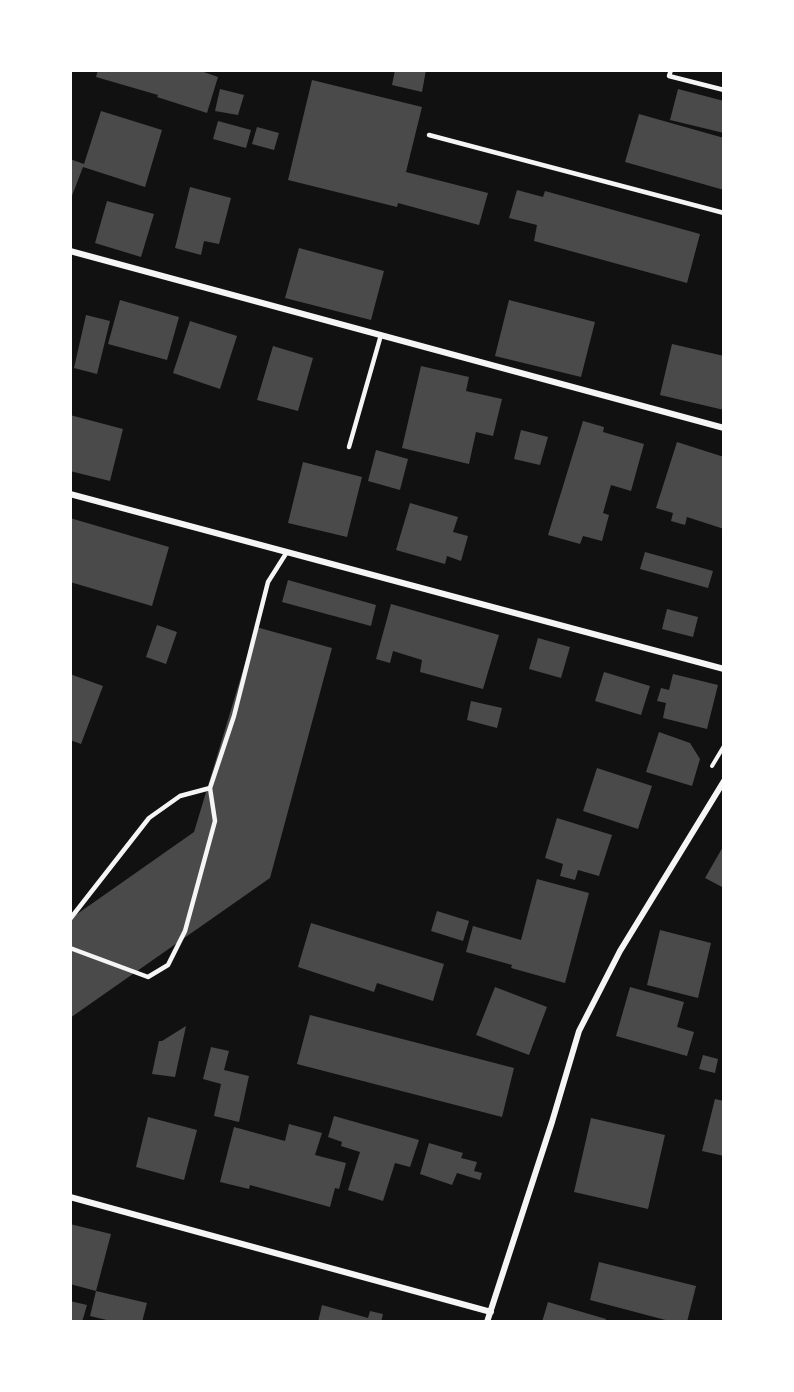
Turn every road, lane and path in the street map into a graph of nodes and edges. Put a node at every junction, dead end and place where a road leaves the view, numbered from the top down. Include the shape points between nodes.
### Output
1 (671, 70) edge
2 (723, 90) edge
3 (429, 135) dead end
4 (723, 213) edge
5 (70, 251) edge
6 (381, 335) junction
7 (723, 428) edge
8 (349, 447) dead end
9 (70, 494) edge
10 (287, 552) junction
11 (723, 669) edge
12 (723, 782) edge
13 (210, 788) junction
14 (70, 919) edge
15 (70, 948) edge
16 (70, 1197) edge
17 (490, 1312) junction
18 (487, 1322) edge

1 - 2 lane via 669,76
3 - 4 lane
5 - 6 street
6 - 7 street
6 - 8 lane
9 - 10 street
10 - 11 street
10 - 13 lane via 268,582 234,716
12 - 17 street via 620,951 579,1031
13 - 14 lane via 180,796 149,818
13 - 15 lane via 215,821 185,931 168,965 148,977
16 - 17 street
17 - 18 street

